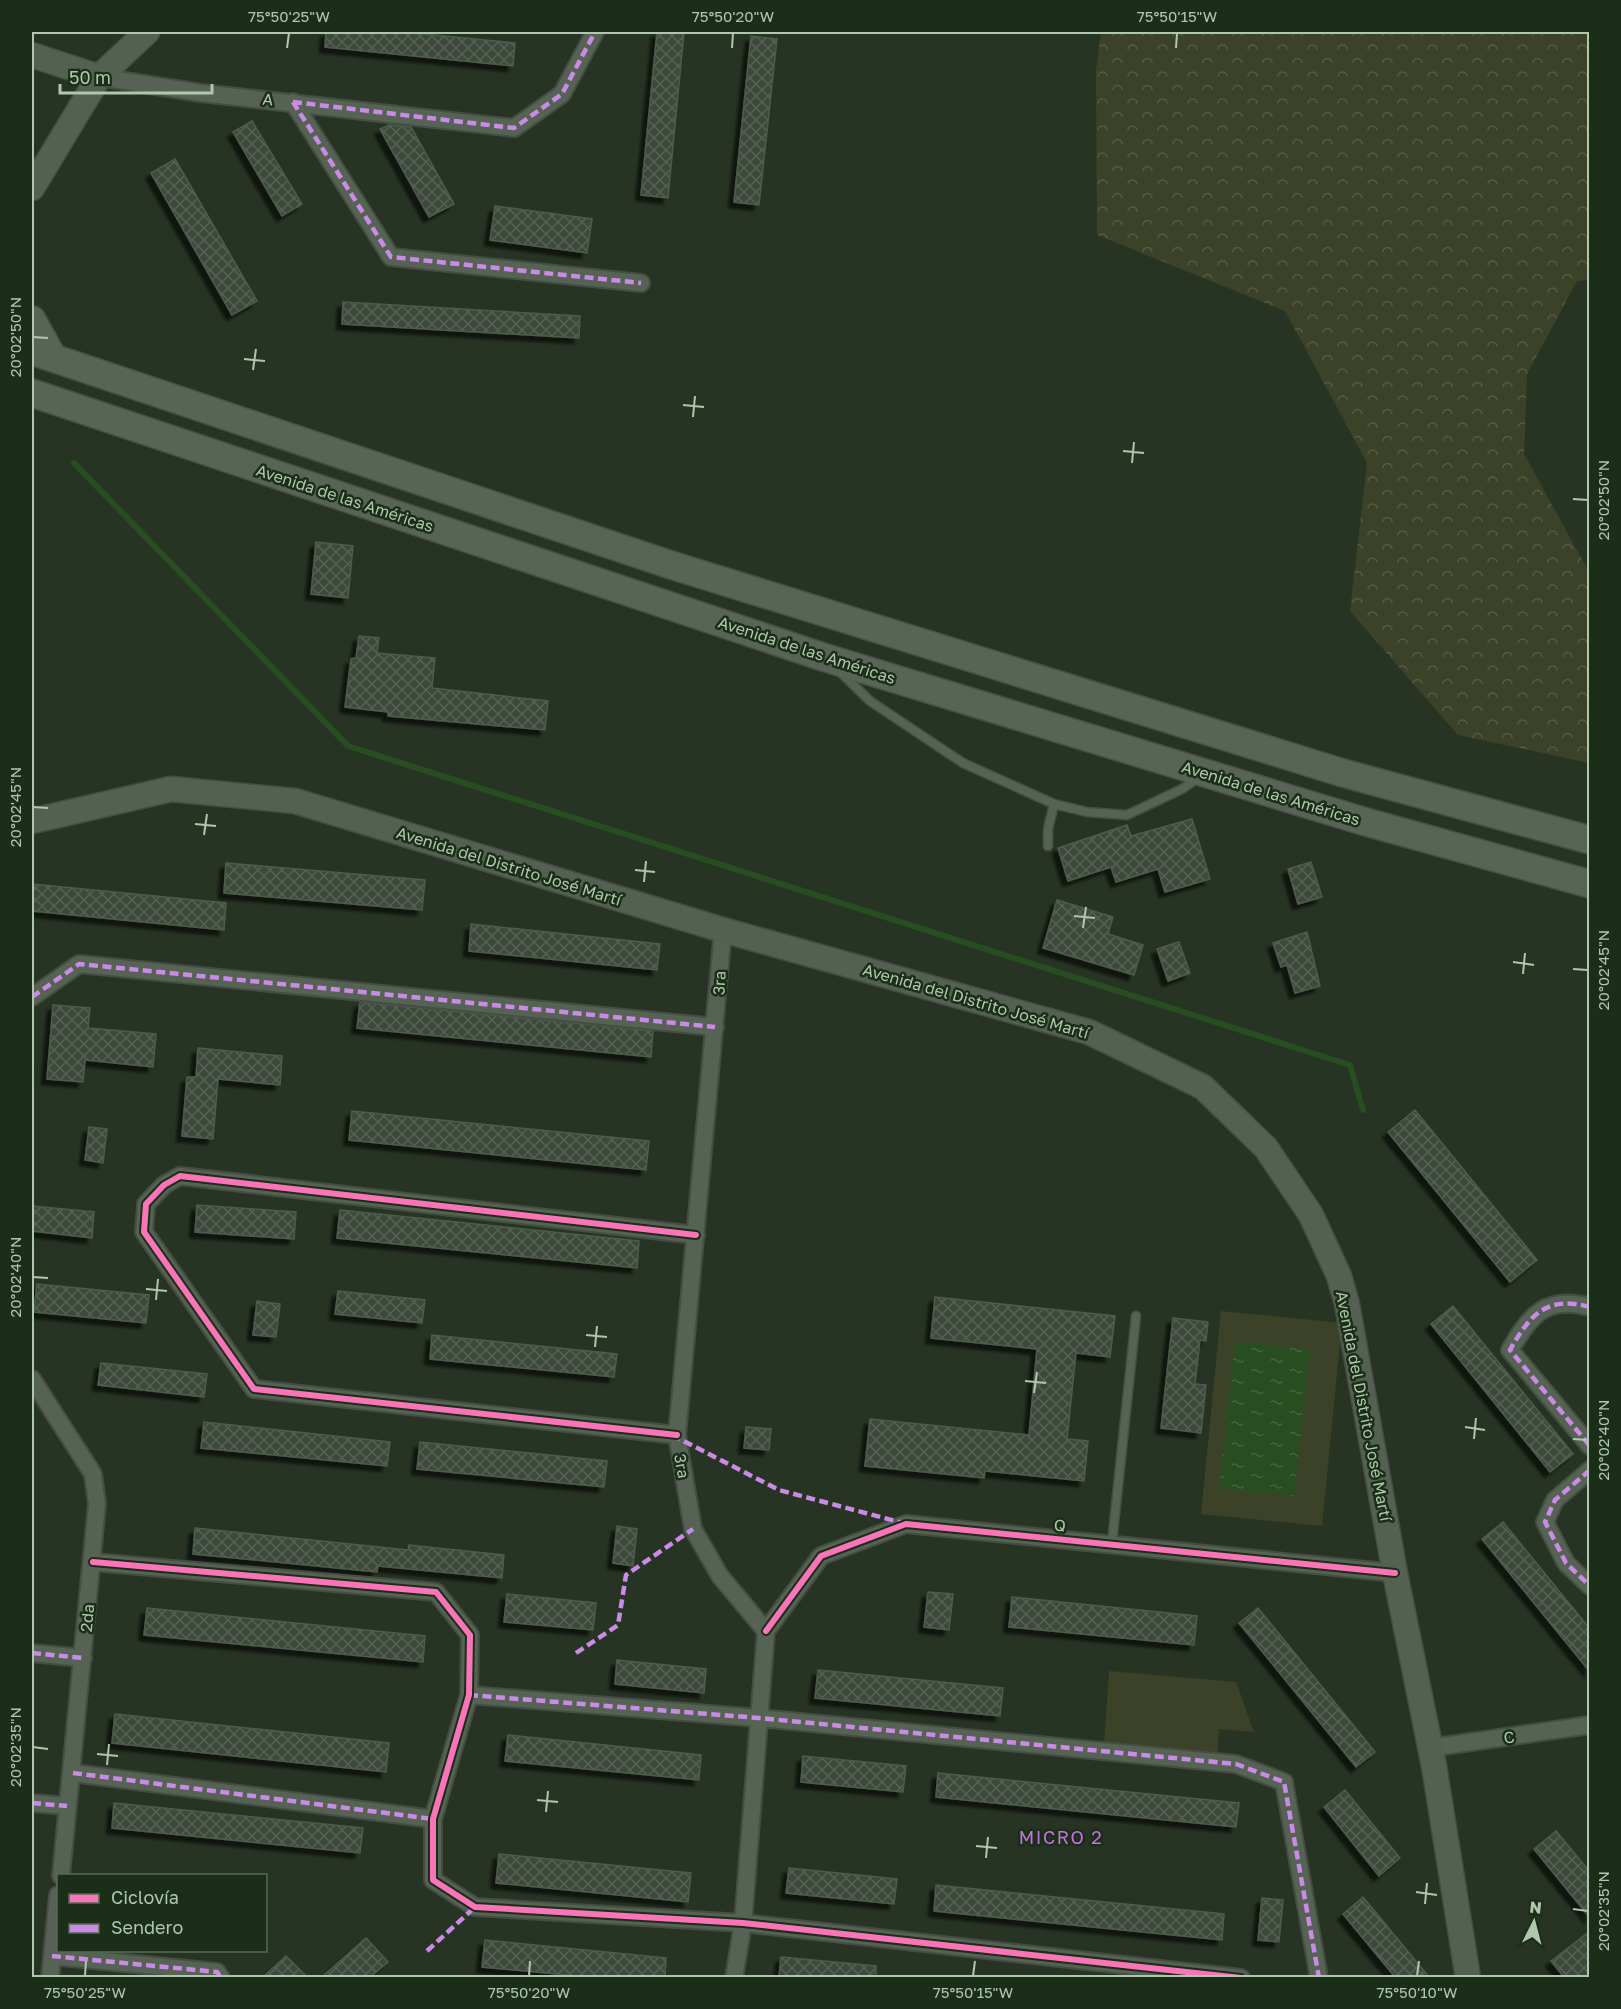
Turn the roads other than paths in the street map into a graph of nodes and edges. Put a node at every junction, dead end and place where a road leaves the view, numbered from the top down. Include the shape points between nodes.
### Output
1 (147, 32) edge
2 (595, 32) edge
3 (32, 55) edge
4 (99, 77) junction
5 (293, 102) junction
6 (32, 188) edge
7 (641, 283) dead end
8 (32, 320) edge
9 (42, 355) edge
10 (32, 393) edge
11 (823, 657) junction
12 (1207, 772) junction
13 (1054, 804) junction
14 (32, 821) edge
15 (1590, 840) edge
16 (1048, 846) dead end
17 (1590, 884) edge
18 (723, 930) junction
19 (32, 997) edge
20 (715, 1027) junction
21 (696, 1235) junction
22 (1590, 1307) edge
23 (1136, 1316) dead end
24 (32, 1379) edge
25 (677, 1436) junction
26 (1590, 1446) edge
27 (1590, 1470) edge
28 (1112, 1544) junction
29 (93, 1562) junction
30 (1395, 1572) junction
31 (1590, 1586) edge
32 (766, 1631) junction
33 (32, 1653) edge
34 (83, 1658) junction
35 (469, 1695) junction
36 (759, 1718) junction
37 (1590, 1725) edge
38 (1429, 1748) junction
39 (73, 1773) junction
40 (32, 1803) edge
41 (68, 1806) junction
42 (433, 1819) junction
43 (60, 1874) edge
44 (57, 1905) edge
45 (743, 1923) junction
46 (52, 1956) junction
47 (50, 1977) edge
48 (221, 1977) edge
49 (734, 1977) edge
50 (1241, 1977) edge
51 (1319, 1977) edge
52 (1468, 1977) edge

1 - 4 main road
2 - 5 street, A via 562,94 514,128
3 - 4 main road, A
4 - 5 street, A
4 - 6 main road
5 - 7 street via 391,256
8 - 9 main road
9 - 15 main road via 683,569 1343,773
10 - 11 main road, Avenida de las Américas
11 - 12 main road, Avenida de las Américas
11 - 13 lane via 870,701 907,728 963,763
12 - 13 lane via 1182,789 1126,815
12 - 17 main road, Avenida de las Américas via 1366,822
13 - 16 lane
14 - 18 main road, Avenida del Distrito José Martí via 171,789 295,801
18 - 20 street, 3ra
18 - 30 main road, Avenida del Distrito José Martí via 1089,1032 1203,1087 1266,1148 1311,1215 1339,1275
19 - 20 street via 79,964
20 - 21 street, 3ra
21 - 25 street, 3ra
21 - 25 street via 180,1176 164,1185 146,1204 144,1232 254,1389
22 - 26 street via 1552,1304 1526,1321 1510,1350
23 - 28 lane
24 - 29 street, 2da via 93,1474 97,1504
25 - 32 street, 3ra via 693,1529 720,1576
27 - 31 street via 1555,1500 1545,1522 1566,1563
28 - 30 street, Q
28 - 32 street, Q via 906,1524 820,1556
29 - 34 street, 2da
29 - 35 street via 436,1592 470,1635
30 - 38 main road, Avenida del Distrito José Martí
32 - 36 street
33 - 34 street
34 - 39 street, 2da
35 - 36 street
35 - 42 street
36 - 45 street
36 - 51 street via 1236,1761 1284,1782
37 - 38 street, C
38 - 52 main road, Avenida del Distrito José Martí
39 - 41 street, 2da
39 - 42 street
40 - 41 street
41 - 43 street, 2da
42 - 45 street via 433,1880 475,1907
44 - 46 street
45 - 49 street
45 - 50 street
46 - 47 street
46 - 48 street via 217,1972

